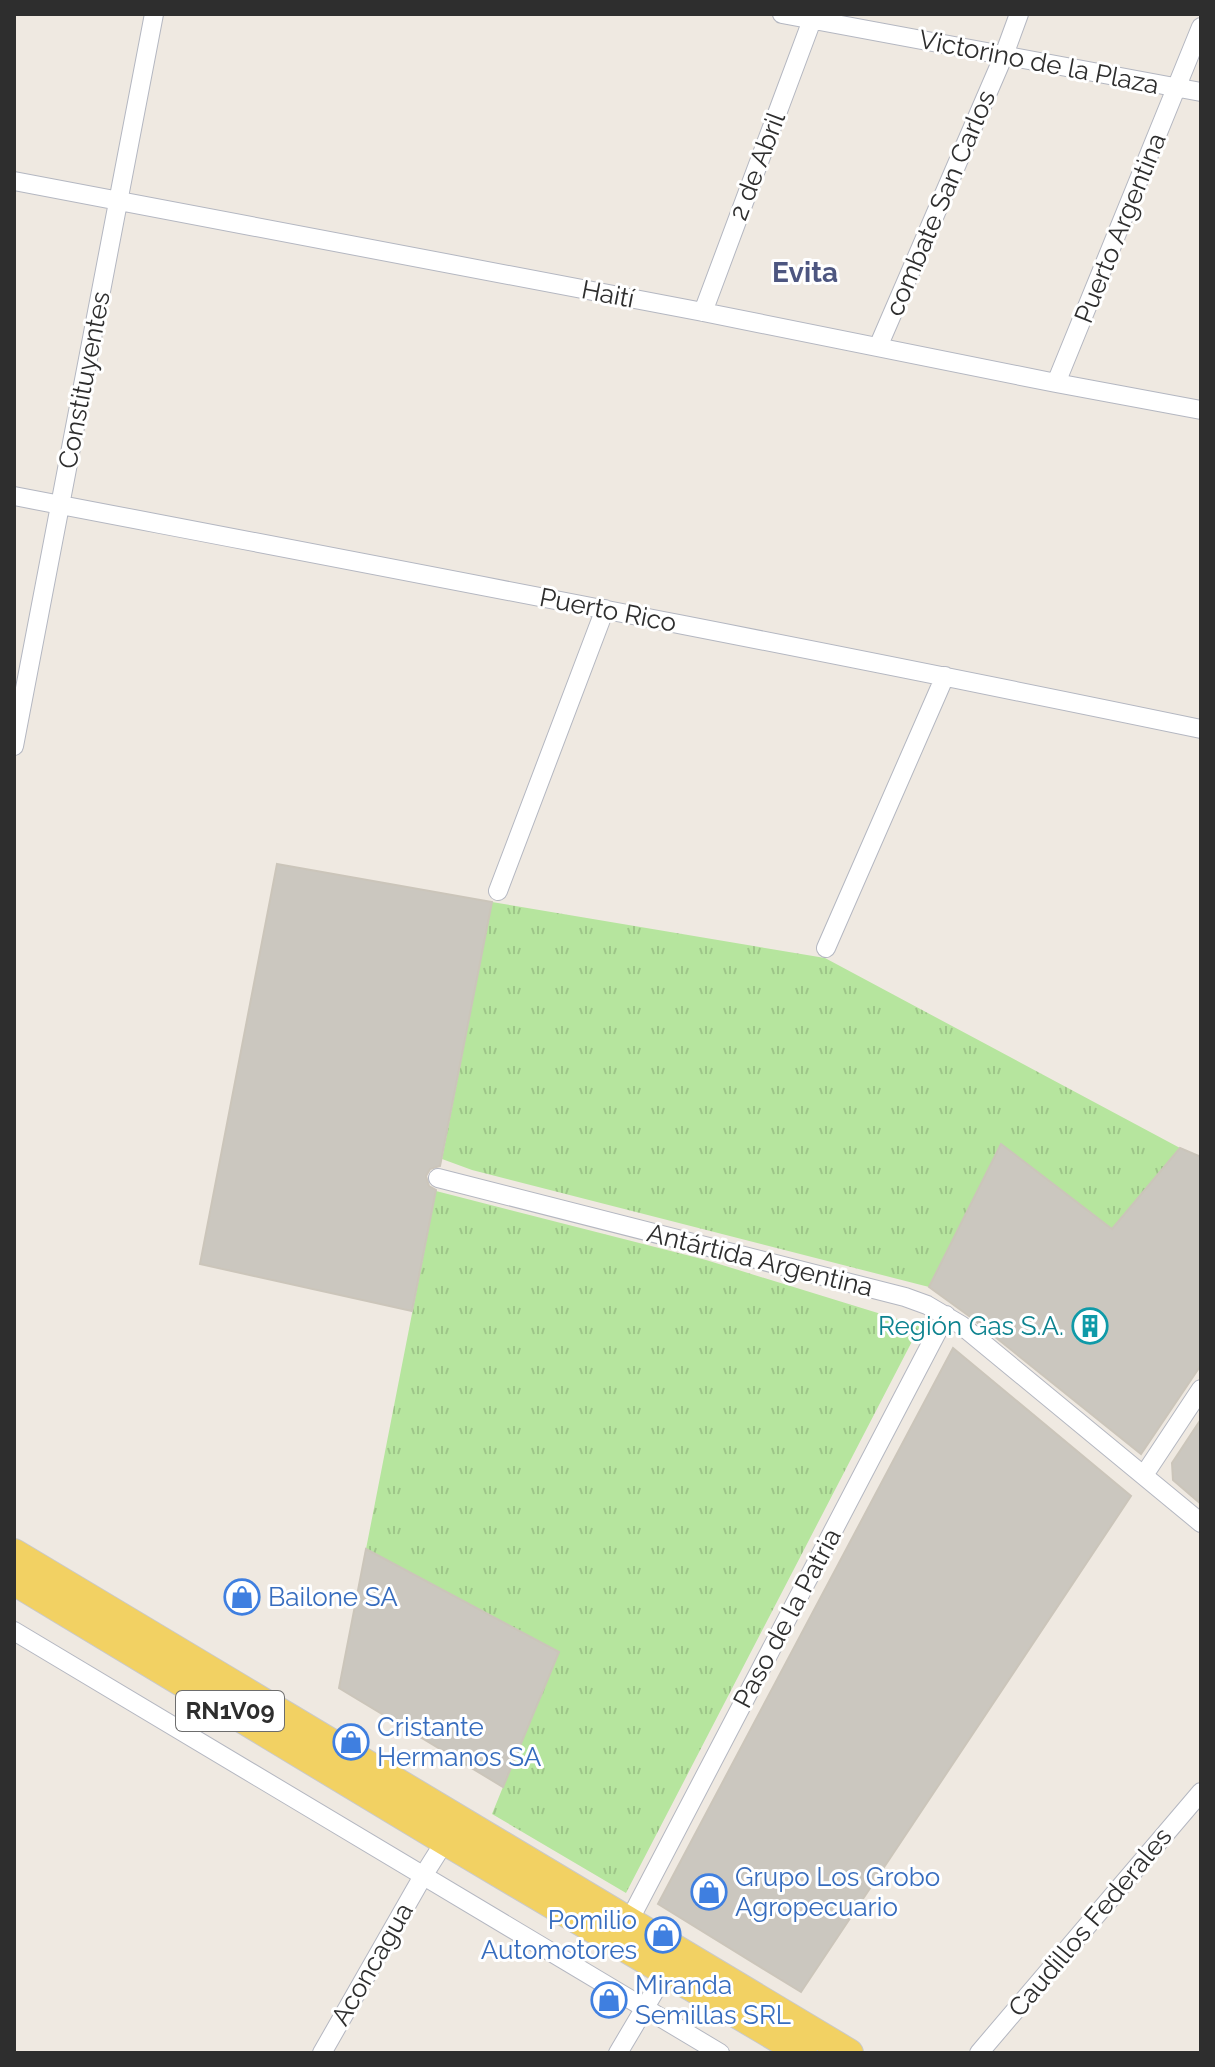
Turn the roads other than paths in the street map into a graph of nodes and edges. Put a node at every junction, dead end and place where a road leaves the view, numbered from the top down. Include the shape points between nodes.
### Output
1 (154, 14) edge
2 (782, 14) edge
3 (1019, 14) edge
4 (812, 20) junction
5 (1201, 27) edge
6 (1004, 55) junction
7 (1177, 87) junction
8 (1201, 92) edge
9 (14, 181) edge
10 (118, 201) junction
11 (703, 312) junction
12 (878, 347) junction
13 (1056, 383) junction
14 (1201, 410) edge
15 (14, 496) edge
16 (60, 505) junction
17 (605, 609) junction
18 (945, 676) junction
19 (1201, 729) edge
20 (14, 746) edge
21 (498, 891) dead end
22 (826, 948) dead end
23 (438, 1178) dead end
24 (946, 1315) junction
25 (1201, 1389) edge
26 (1144, 1475) junction
27 (1201, 1523) edge
28 (14, 1553) edge
29 (14, 1581) edge
30 (14, 1631) edge
31 (1201, 1792) edge
32 (445, 1841) junction
33 (423, 1876) junction
34 (629, 1921) junction
35 (666, 1972) junction
36 (644, 2008) junction
37 (322, 2053) edge
38 (618, 2053) edge
39 (720, 2053) edge
40 (803, 2053) edge
41 (849, 2053) edge
42 (979, 2053) edge

1 - 10 street, Constituyentes
2 - 4 street, Victorino de la Plaza
3 - 6 street, combate San Carlos
4 - 6 street, Victorino de la Plaza
4 - 11 street, 2 de Abril
5 - 7 street, Puerto Argentina
6 - 7 street, Victorino de la Plaza
6 - 12 street, combate San Carlos
7 - 8 street, Victorino de la Plaza
7 - 13 street, Puerto Argentina
9 - 10 street, Haití
10 - 11 street, Haití
10 - 16 street, Constituyentes
11 - 12 street, Haití
12 - 13 street, Haití
13 - 14 street, Haití
15 - 16 street, Puerto Rico
16 - 17 street, Puerto Rico
16 - 20 street, Constituyentes
17 - 18 street, Puerto Rico
17 - 21 street
18 - 19 street, Puerto Rico
18 - 22 street
23 - 24 street, Antártida Argentina via 905,1297
24 - 26 street, Antártida Argentina
24 - 34 street, Paso de la Patria
25 - 26 street
26 - 27 street, Antártida Argentina
28 - 34 main road, RN1V09
29 - 32 main road, RN1V09
30 - 33 street
31 - 42 street, Caudillos Federales
32 - 33 street, Aconcagua
32 - 35 main road, RN1V09
33 - 36 street
33 - 37 street, Aconcagua
34 - 41 main road, RN1V09
35 - 36 street
35 - 40 main road, RN1V09
36 - 38 street
36 - 39 street

